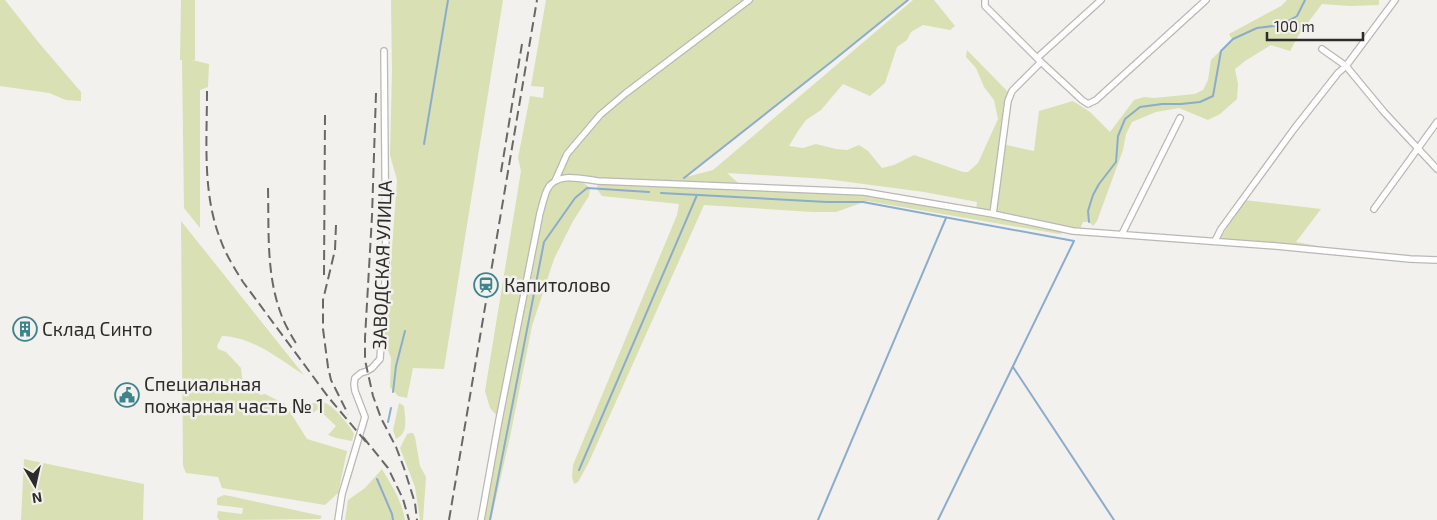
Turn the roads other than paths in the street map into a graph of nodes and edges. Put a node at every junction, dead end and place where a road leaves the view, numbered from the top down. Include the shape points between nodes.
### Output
1 (749, 0) edge
2 (985, 0) edge
3 (1101, 0) edge
4 (1206, 0) edge
5 (1395, 0) edge
6 (1322, 49) dead end
7 (384, 51) dead end
8 (1039, 60) junction
9 (1346, 66) junction
10 (1180, 118) dead end
11 (1437, 122) edge
12 (1418, 148) junction
13 (1437, 169) edge
14 (555, 181) junction
15 (1374, 209) dead end
16 (993, 214) junction
17 (1122, 234) junction
18 (1215, 241) junction
19 (1437, 260) edge
20 (338, 520) edge
21 (482, 520) edge

1 - 14 street via 600,115 567,154
2 - 8 street via 985,6
3 - 8 street
4 - 8 street via 1092,103 1082,100
5 - 9 street
6 - 9 street
7 - 20 street, ЗАВОДСКАЯ УЛИЦА via 386,267 380,358 372,368 355,378 355,391 365,417 342,494
8 - 16 street via 1012,91 1008,101
9 - 12 street
9 - 18 street via 1294,129
10 - 17 street
11 - 12 street
12 - 13 street
12 - 15 street
14 - 16 street via 567,178 864,192
14 - 21 street via 547,189 540,213
16 - 17 street via 1073,231
17 - 18 street
18 - 19 street

